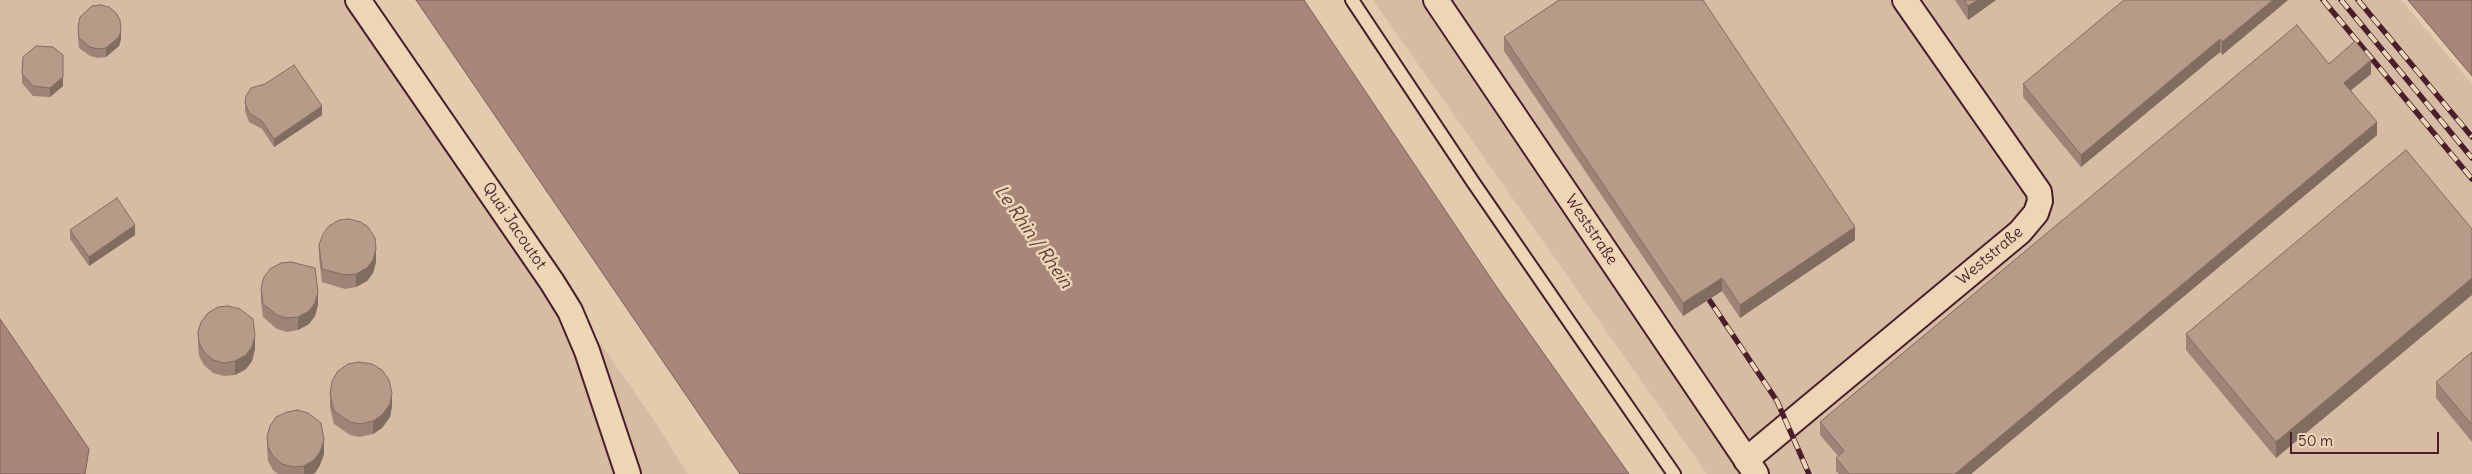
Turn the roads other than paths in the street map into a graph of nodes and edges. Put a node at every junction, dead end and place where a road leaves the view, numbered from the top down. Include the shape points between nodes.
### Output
1 (358, 0) edge
2 (1352, 0) edge
3 (1436, 0) edge
4 (1906, 0) edge
5 (1751, 467) edge
6 (628, 474) edge
7 (1674, 474) edge

1 - 6 street, Quai Jacoutot via 570,311 587,351
2 - 7 lane via 1478,190
3 - 5 street, Weststraße
4 - 5 street, Weststraße via 2039,192 2040,201 2036,212 2020,232

